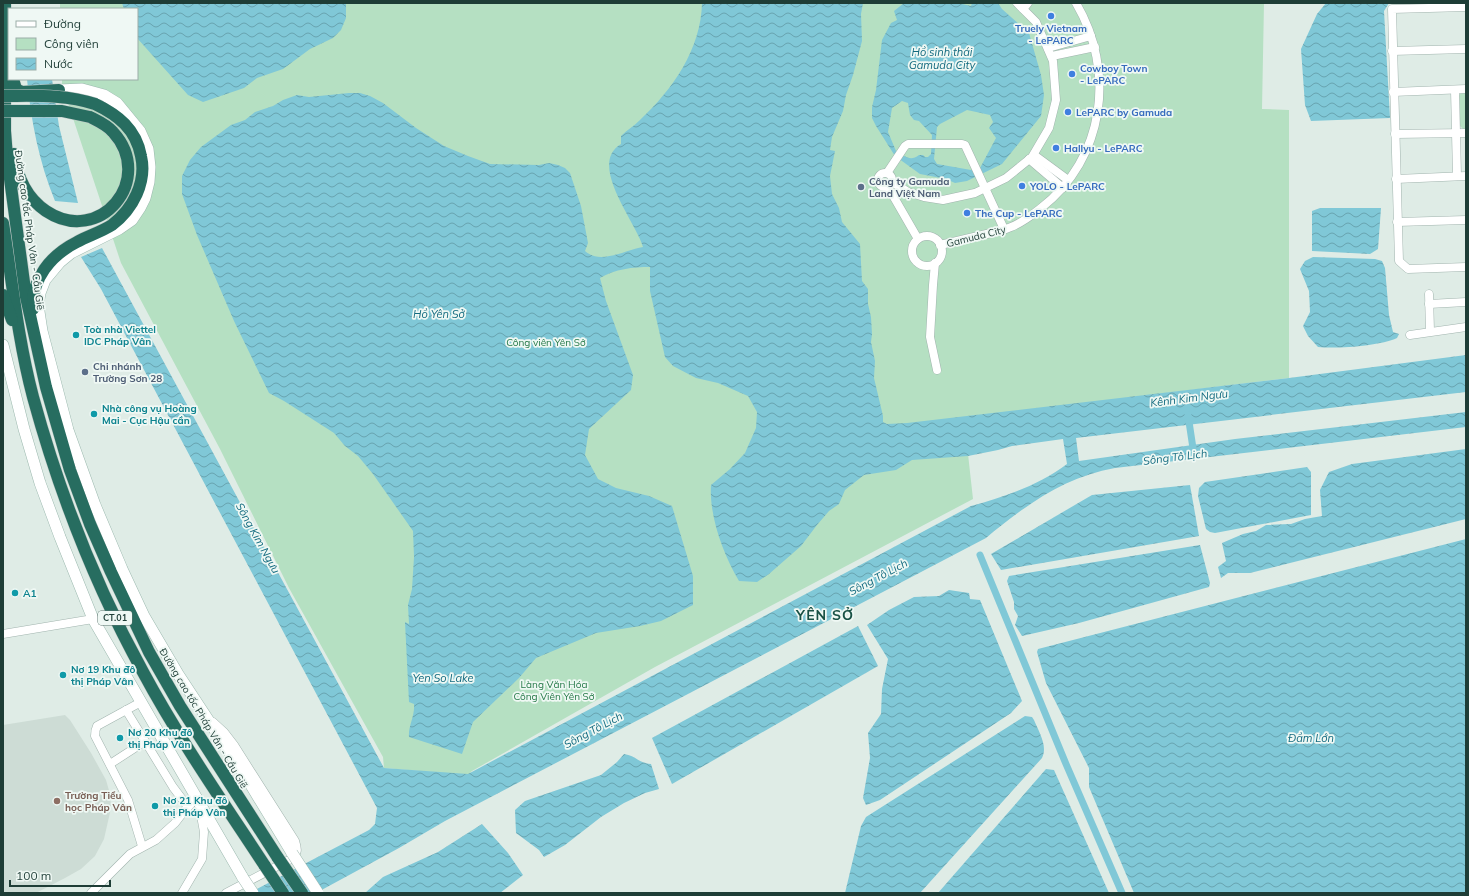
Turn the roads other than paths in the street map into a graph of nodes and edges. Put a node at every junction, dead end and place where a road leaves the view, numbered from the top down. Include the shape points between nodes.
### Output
1 (5, 3) edge
2 (1076, 3) edge
3 (1022, 5) edge
4 (1466, 7) edge
5 (1091, 36) junction
6 (5, 37) junction
7 (1095, 47) junction
8 (1466, 49) edge
9 (1392, 51) junction
10 (1050, 52) junction
11 (8, 61) edge
12 (11, 80) edge
13 (12, 80) edge
14 (1466, 89) edge
15 (57, 90) joint
16 (1455, 90) junction
17 (1393, 92) junction
18 (3, 96) edge
19 (12, 111) edge
20 (12, 111) edge
21 (12, 111) edge
22 (1456, 133) junction
23 (1466, 133) edge
24 (1395, 134) junction
25 (1032, 157) junction
26 (887, 173) junction
27 (1462, 176) edge
28 (1396, 179) junction
29 (1068, 180) junction
30 (890, 184) junction
31 (985, 188) junction
32 (1063, 188) junction
33 (1466, 220) edge
34 (1397, 222) junction
35 (3, 223) edge
36 (1004, 229) junction
37 (918, 239) junction
38 (940, 245) junction
39 (935, 263) junction
40 (1466, 267) edge
41 (3, 278) edge
42 (1429, 294) dead end
43 (3, 295) edge
44 (1466, 302) edge
45 (1429, 304) junction
46 (1466, 327) edge
47 (1430, 332) junction
48 (1410, 335) dead end
49 (35, 336) junction
50 (21, 344) junction
51 (3, 345) edge
52 (937, 370) dead end
53 (93, 619) junction
54 (3, 634) edge
55 (141, 702) junction
56 (126, 710) junction
57 (207, 718) junction
58 (144, 742) junction
59 (110, 764) junction
60 (197, 798) junction
61 (188, 807) junction
62 (142, 846) junction
63 (91, 893) edge
64 (182, 893) edge
65 (226, 893) edge
66 (252, 893) edge
67 (283, 893) edge
68 (302, 893) edge
69 (318, 893) edge

1 - 6 highway, Đường cao tốc Pháp Vân - Cầu Giẽ / CT.01
2 - 5 street, Gamuda City via 1086,20
3 - 10 street via 1036,22
4 - 9 street via 1392,9
5 - 7 street, Gamuda City
5 - 10 street
6 - 11 highway
6 - 49 highway, Đường cao tốc Pháp Vân - Cầu Giẽ / CT.01 via 7,156 26,297
7 - 10 street
7 - 29 street, Gamuda City via 1100,86 1097,117 1083,157
8 - 9 street
9 - 17 street
10 - 25 street via 1056,100 1049,128
12 - 19 highway, bridge
13 - 15 highway via 22,92
14 - 16 street
15 - 57 street via 82,89 104,95 117,103 140,131 148,149 149,182 145,198 132,220 71,253 60,262 45,280 38,305 42,331 68,430 98,512 144,616
16 - 17 street
16 - 22 street
17 - 24 street
18 - 49 highway, bridge via 61,97 95,104 123,122 140,147 143,162 142,178 132,204 113,224 66,248 39,278 32,306
20 - 21 highway, bridge via 13,151 21,181 40,207 60,219 72,221 86,221 98,217 113,207 125,190 128,163 126,152 112,131 90,117 62,111
22 - 23 street
22 - 24 street
22 - 27 street
24 - 28 street
25 - 29 street
25 - 31 street via 1006,178
25 - 32 street
26 - 30 street via 892,178
26 - 30 street via 880,174 877,180 881,186
26 - 31 street via 908,144 962,144 976,166
27 - 28 street
28 - 34 street
29 - 32 street, Gamuda City
30 - 31 street via 924,197 943,200 975,193
30 - 37 street
31 - 36 street
32 - 36 street, Gamuda City via 1033,214
33 - 34 street
34 - 40 street via 1399,261 1408,269
35 - 50 highway, CT.01
36 - 38 street, Gamuda City
37 - 38 street via 929,236 936,239
37 - 39 street via 912,249 915,260 924,266
38 - 39 street via 941,255
39 - 52 street via 930,337
41 - 50 highway
42 - 45 street
43 - 50 highway
44 - 45 street
45 - 47 street
46 - 47 street
47 - 48 street
49 - 68 highway, Đường cao tốc Pháp Vân - Cầu Giẽ / CT.01, bridge via 46,387 70,470 110,572 149,652 180,706
50 - 67 highway, CT.01, bridge via 33,396 68,507 116,620 168,716
51 - 53 street via 40,483
53 - 54 street
53 - 55 street
55 - 56 street
55 - 60 street
56 - 58 street
56 - 59 street via 95,729 95,736
57 - 65 street via 224,732 234,745 298,848 297,854 291,859
57 - 69 street, bridge
58 - 59 street
58 - 61 street
59 - 62 street via 128,800
60 - 61 street
60 - 64 street via 204,832 202,859
60 - 66 street, bridge
61 - 62 street via 156,840
62 - 63 street via 130,854

